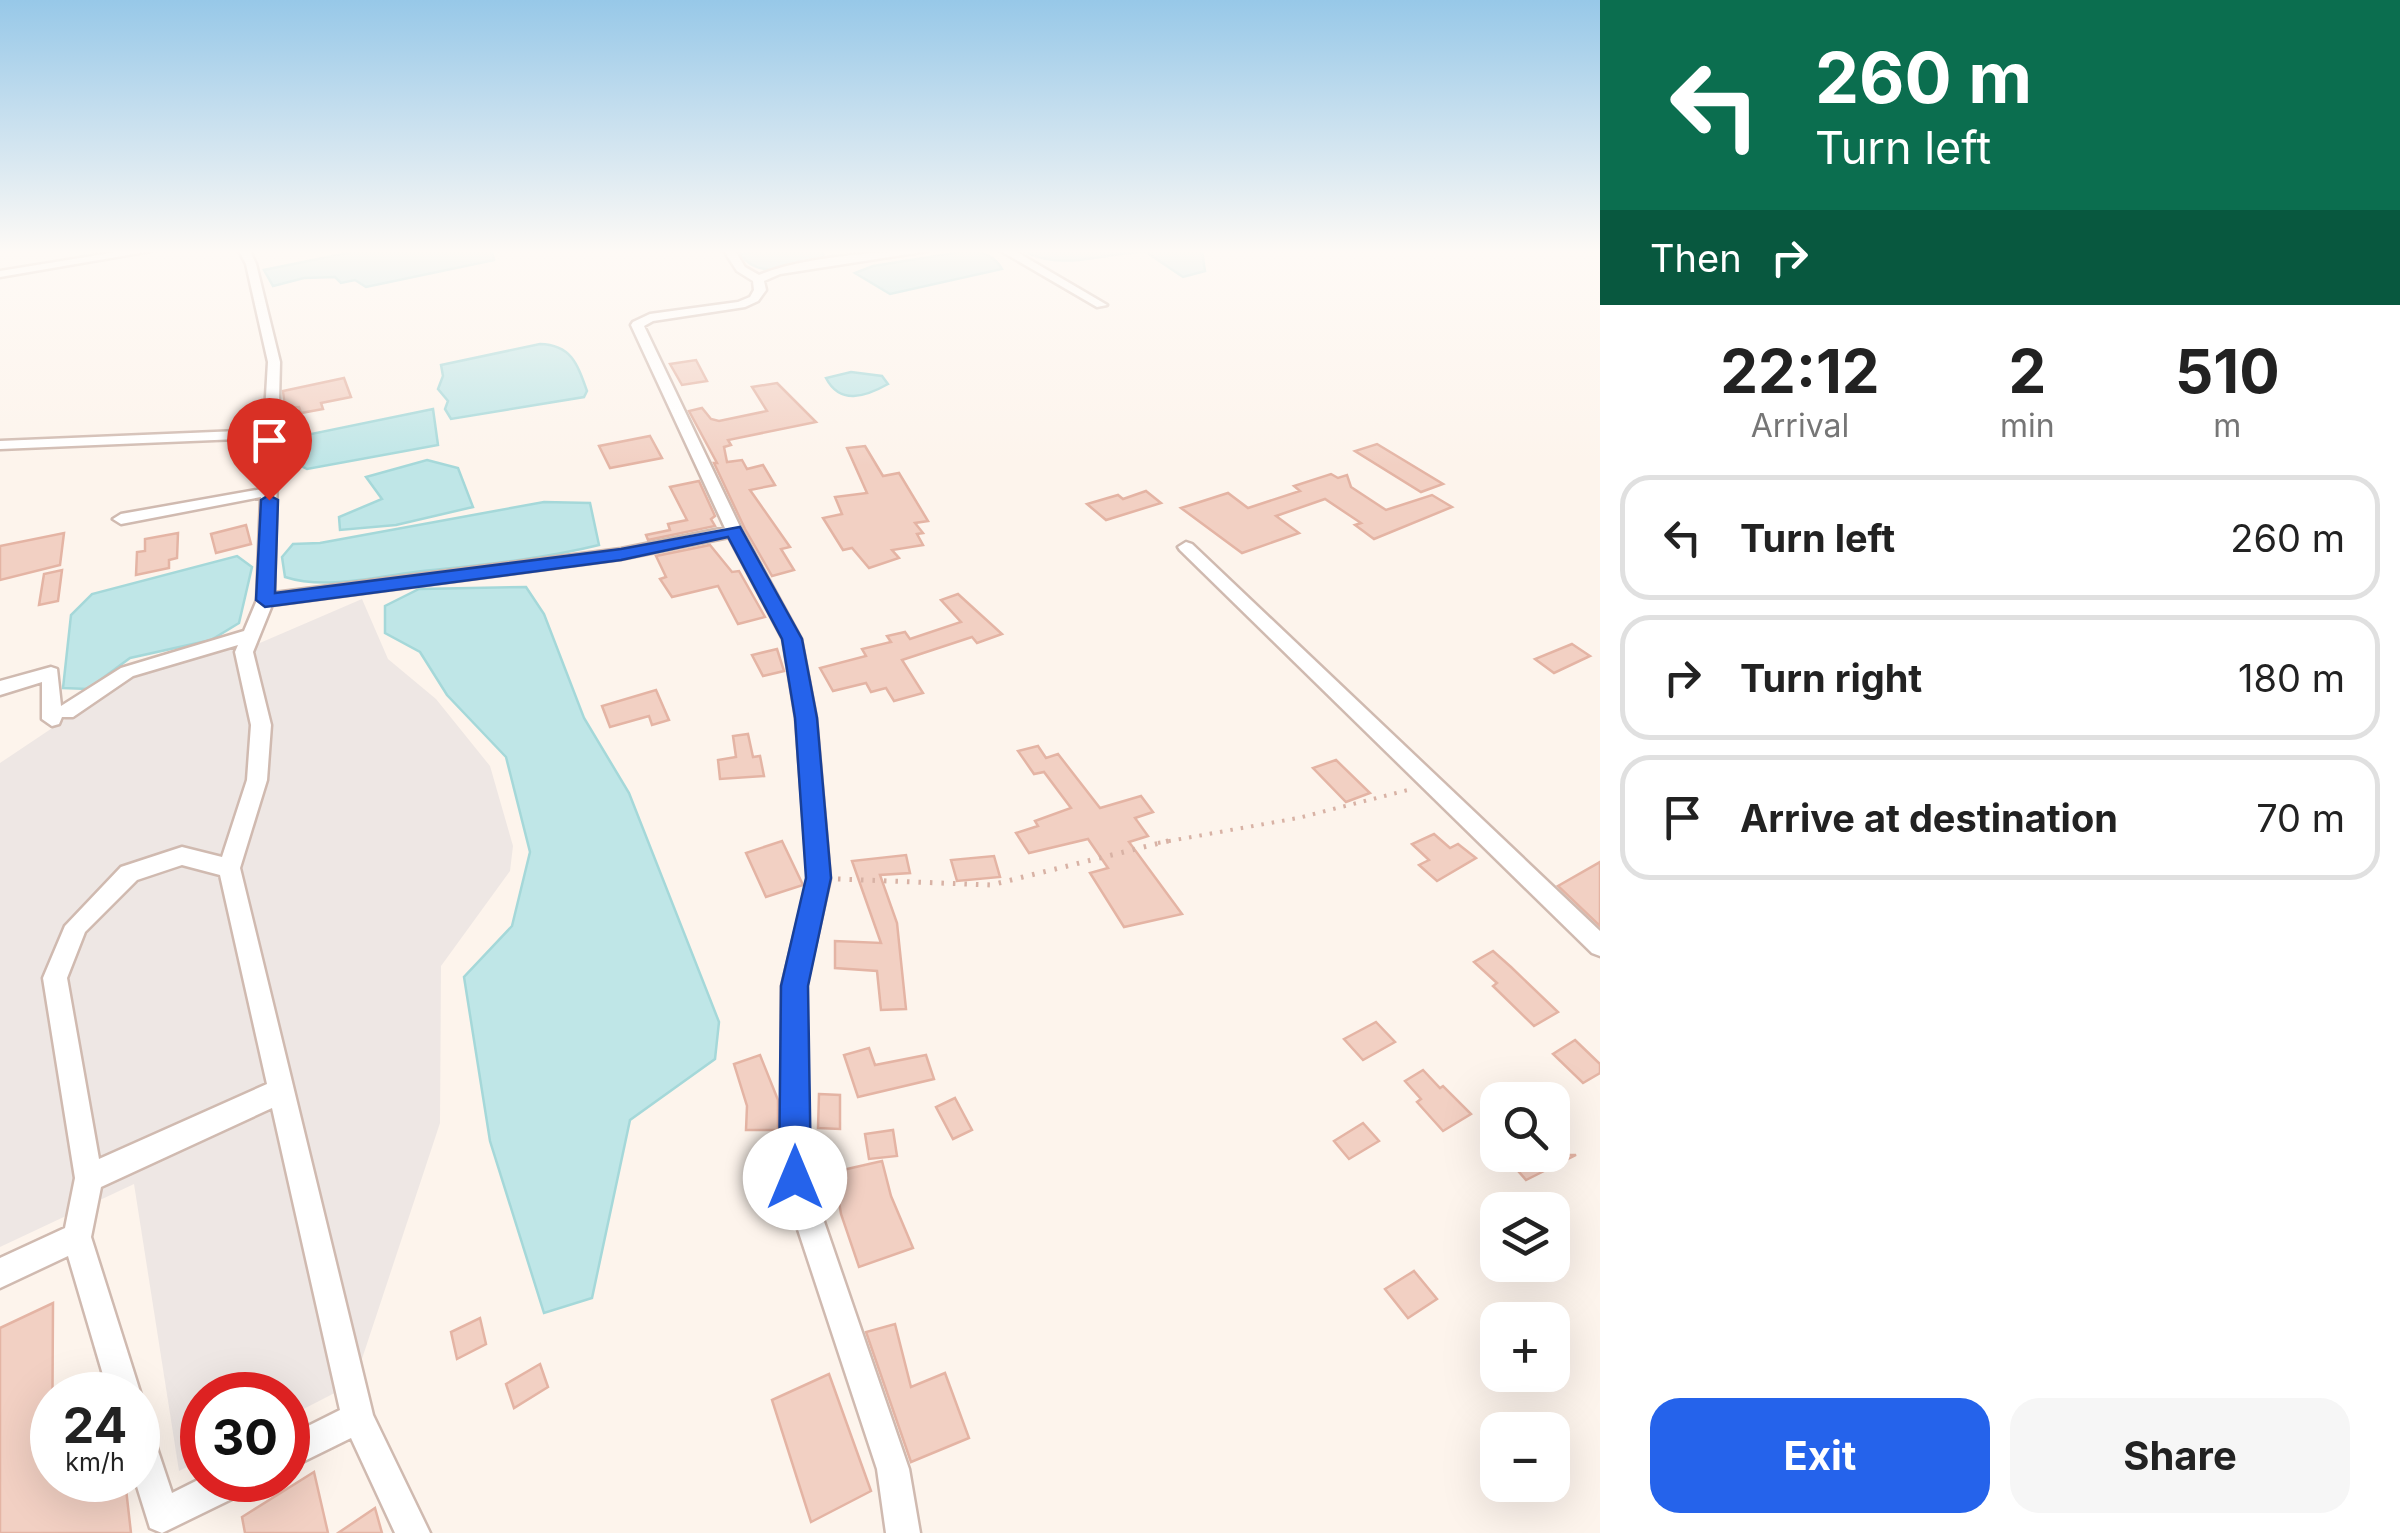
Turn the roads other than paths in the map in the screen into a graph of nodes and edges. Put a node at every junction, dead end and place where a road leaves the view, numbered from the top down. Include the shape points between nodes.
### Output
1 (265, 323) edge
2 (642, 323) edge
3 (272, 434) junction
4 (0, 446) edge
5 (259, 493) dead end
6 (121, 519) dead end
7 (734, 530) junction
8 (1186, 547) dead end
9 (265, 600) junction
10 (250, 635) junction
11 (0, 688) edge
12 (229, 868) junction
13 (1600, 946) edge
14 (281, 1091) junction
15 (89, 1178) junction
16 (78, 1237) junction
17 (0, 1273) edge
18 (119, 1372) edge
19 (358, 1418) junction
20 (310, 1442) edge
21 (158, 1502) edge
22 (190, 1502) edge
23 (413, 1533) edge
24 (903, 1533) edge

1 - 3 street via 274,362
2 - 7 street via 637,325
3 - 4 street
3 - 9 street
5 - 6 street
7 - 9 street via 621,554
7 - 24 street via 792,639 806,718 818,878 794,986 795,1178 893,1469
8 - 13 street
9 - 10 street
10 - 11 street via 127,672 59,715 51,673
10 - 12 street via 244,652 260,724 257,780
12 - 14 street
12 - 15 street via 182,856 129,873 76,926 54,978
14 - 15 street
14 - 19 street
15 - 16 street
16 - 17 street
16 - 18 street
19 - 20 street
19 - 23 street
21 - 22 street via 162,1516

